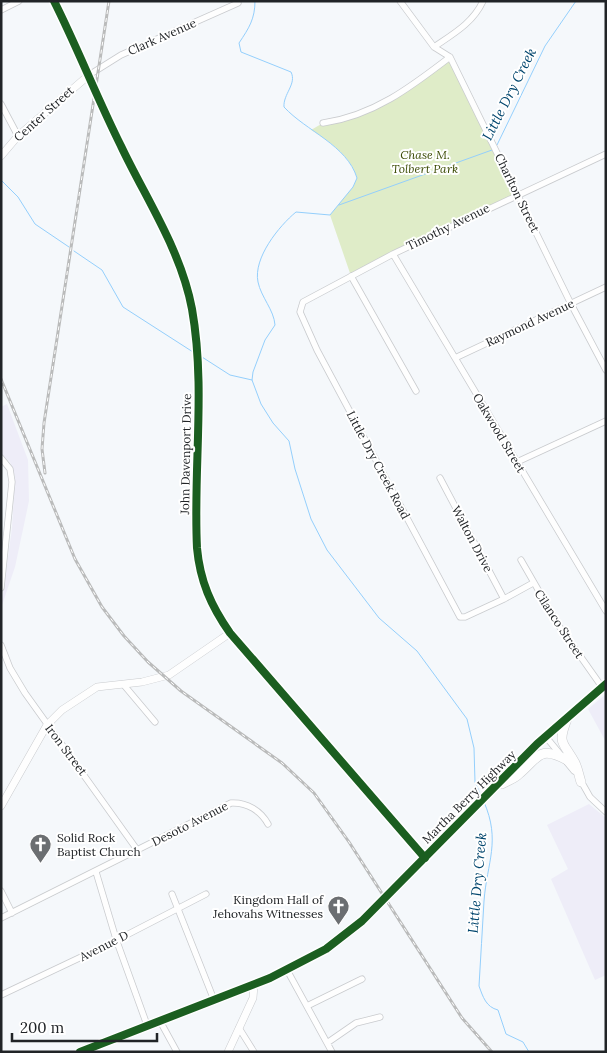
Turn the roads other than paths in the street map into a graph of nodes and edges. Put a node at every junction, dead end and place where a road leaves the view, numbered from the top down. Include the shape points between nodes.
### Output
1 (19, 1) edge
2 (54, 1) edge
3 (400, 1) edge
4 (483, 1) edge
5 (238, 3) dead end
6 (1, 10) edge
7 (434, 47) junction
8 (450, 57) junction
9 (89, 75) junction
10 (1, 104) edge
11 (323, 123) dead end
12 (18, 136) junction
13 (606, 154) edge
14 (1, 156) edge
15 (518, 194) junction
16 (393, 254) junction
17 (351, 276) junction
18 (606, 286) edge
19 (571, 304) junction
20 (300, 312) joint
21 (455, 358) junction
22 (606, 370) edge
23 (416, 391) dead end
24 (606, 421) edge
25 (1, 458) edge
26 (517, 462) junction
27 (440, 478) dead end
28 (520, 560) dead end
29 (532, 583) junction
30 (1, 588) edge
31 (504, 599) junction
32 (606, 611) edge
33 (230, 633) junction
34 (1, 645) edge
35 (124, 684) junction
36 (604, 685) edge
37 (569, 716) junction
38 (155, 722) dead end
39 (47, 725) junction
40 (546, 737) junction
41 (567, 760) junction
42 (505, 780) junction
43 (581, 782) junction
44 (1, 806) edge
45 (606, 812) edge
46 (268, 824) dead end
47 (138, 851) junction
48 (425, 858) junction
49 (96, 872) junction
50 (1, 891) edge
51 (172, 894) dead end
52 (206, 894) dead end
53 (179, 908) junction
54 (12, 913) junction
55 (1, 918) edge
56 (116, 939) junction
57 (287, 970) junction
58 (362, 979) dead end
59 (254, 985) junction
60 (1, 995) edge
61 (214, 1000) junction
62 (307, 1006) junction
63 (380, 1017) dead end
64 (160, 1021) junction
65 (147, 1025) junction
66 (239, 1028) junction
67 (327, 1043) junction
68 (94, 1049) edge
69 (80, 1052) edge
70 (177, 1052) edge
71 (228, 1052) edge
72 (254, 1052) edge
73 (332, 1052) edge

1 - 6 street
2 - 9 street, John Davenport Drive
3 - 7 street
4 - 7 street via 464,27
5 - 9 street, Clark Avenue via 121,56
7 - 8 street
8 - 11 street via 395,98 353,117
8 - 15 street, Charlton Street
9 - 12 street, Center Street
9 - 33 street, John Davenport Drive via 173,251 188,293 198,357 198,558 210,602
10 - 12 street
12 - 14 street, Center Street
13 - 15 street, Timothy Avenue
15 - 16 street, Timothy Avenue
15 - 19 street, Charlton Street
16 - 17 street, Timothy Avenue
16 - 21 street, Oakwood Street
17 - 20 street, Timothy Avenue via 303,302
17 - 23 street
18 - 19 street, Raymond Avenue
19 - 21 street, Raymond Avenue
19 - 22 street, Charlton Street
20 - 31 street, Little Dry Creek Road via 317,350 460,617
21 - 26 street, Oakwood Street
24 - 26 street
25 - 30 street via 10,469 12,482
26 - 32 street, Oakwood Street
27 - 31 street, Walton Drive
28 - 29 street, Cilanco Street
29 - 31 street
29 - 36 street, Cilanco Street via 559,626
33 - 35 street via 176,672 156,680
33 - 48 street, John Davenport Drive
34 - 39 street, Iron Street via 16,678
35 - 38 street
35 - 39 street via 90,689
36 - 37 main road, Martha Berry Highway
37 - 40 main road, Martha Berry Highway
37 - 43 main road via 561,735 562,743 575,762
39 - 44 street
39 - 47 street, Iron Street
40 - 41 street
40 - 42 main road, Martha Berry Highway
41 - 42 main road via 554,754 539,754 518,775
41 - 43 street
42 - 48 main road, Martha Berry Highway via 488,792
43 - 45 street via 590,797
46 - 47 street, Desoto Avenue via 259,811 231,803
47 - 49 street, Desoto Avenue
48 - 57 main road, Martha Berry Highway via 362,921 326,949
49 - 54 street, Desoto Avenue
49 - 56 street
50 - 54 street
51 - 53 street
52 - 53 street, Avenue D
53 - 56 street, Avenue D
53 - 61 street
54 - 55 street, Desoto Avenue
56 - 60 street, Avenue D
56 - 65 street
57 - 59 main road, Martha Berry Highway
57 - 62 street
58 - 62 street
59 - 61 main road, Martha Berry Highway
59 - 66 street via 253,998
61 - 64 main road, Martha Berry Highway
62 - 67 street
63 - 67 street via 356,1023
64 - 65 main road, Martha Berry Highway
64 - 70 street
65 - 68 main road, Martha Berry Highway
66 - 71 street
66 - 72 street
67 - 73 street
68 - 69 main road, Martha Berry Highway

